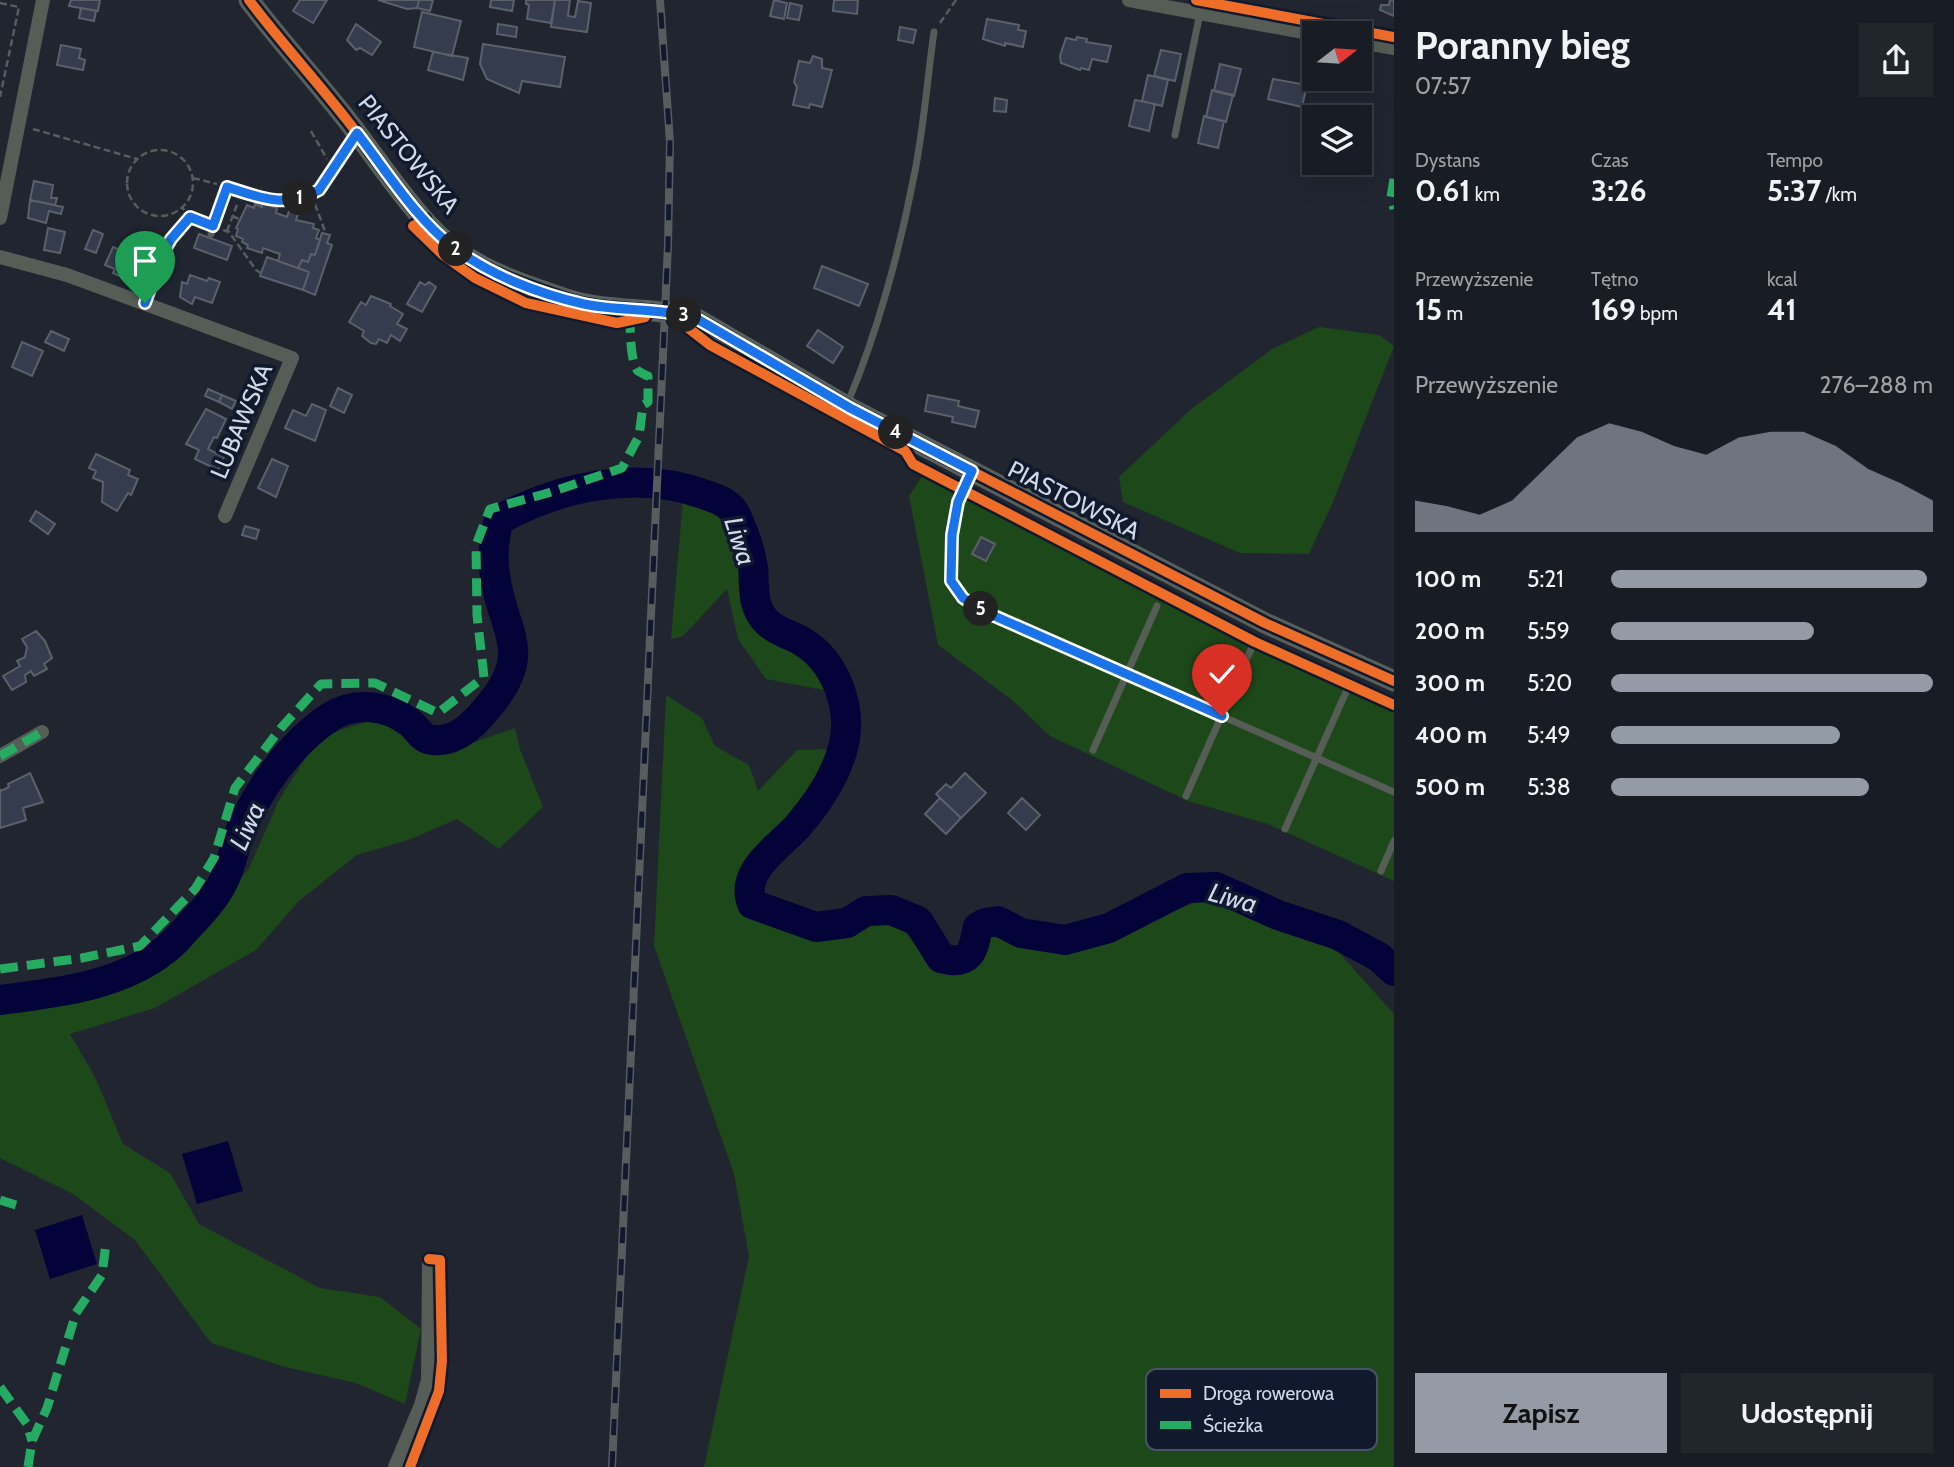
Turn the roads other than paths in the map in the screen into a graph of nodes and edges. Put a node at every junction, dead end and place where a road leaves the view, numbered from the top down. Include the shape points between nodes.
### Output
1 (43, 0) edge
2 (249, 0) edge
3 (1129, 0) edge
4 (1200, 13) junction
5 (934, 32) road end
6 (1302, 32) edge
7 (1372, 44) edge
8 (1394, 48) edge
9 (357, 133) junction
10 (1175, 135) dead end
11 (0, 218) edge
12 (212, 230) road end
13 (0, 257) edge
14 (846, 406) junction
15 (972, 471) junction
16 (225, 516) dead end
17 (1157, 606) dead end
18 (1252, 647) dead end
19 (1127, 674) junction
20 (1394, 681) edge
21 (1346, 692) dead end
22 (1222, 716) junction
23 (42, 732) dead end
24 (1093, 750) dead end
25 (0, 756) edge
26 (1316, 758) junction
27 (1394, 792) edge
28 (1186, 796) dead end
29 (1285, 829) dead end
30 (1394, 841) edge
31 (1381, 871) dead end
32 (429, 1259) dead end
33 (395, 1467) edge

1 - 11 street
2 - 9 street, PIASTOWSKA
3 - 4 street
4 - 6 street
4 - 10 lane
5 - 14 lane via 915,174 900,239 861,372
7 - 8 street
9 - 12 lane via 312,195 281,202 227,187
9 - 14 street, PIASTOWSKA via 425,219 451,246 477,263 566,300 699,320
13 - 16 street, LUBAWSKA via 67,275 292,358
14 - 15 street, PIASTOWSKA
15 - 19 lane via 960,495 952,535 951,581 963,598
15 - 20 street, PIASTOWSKA via 1265,623
17 - 19 lane
18 - 22 lane
19 - 22 lane
19 - 24 lane
21 - 26 lane
22 - 26 lane
22 - 28 lane
23 - 25 street
26 - 27 lane
26 - 29 lane
30 - 31 lane
32 - 33 street via 428,1380

